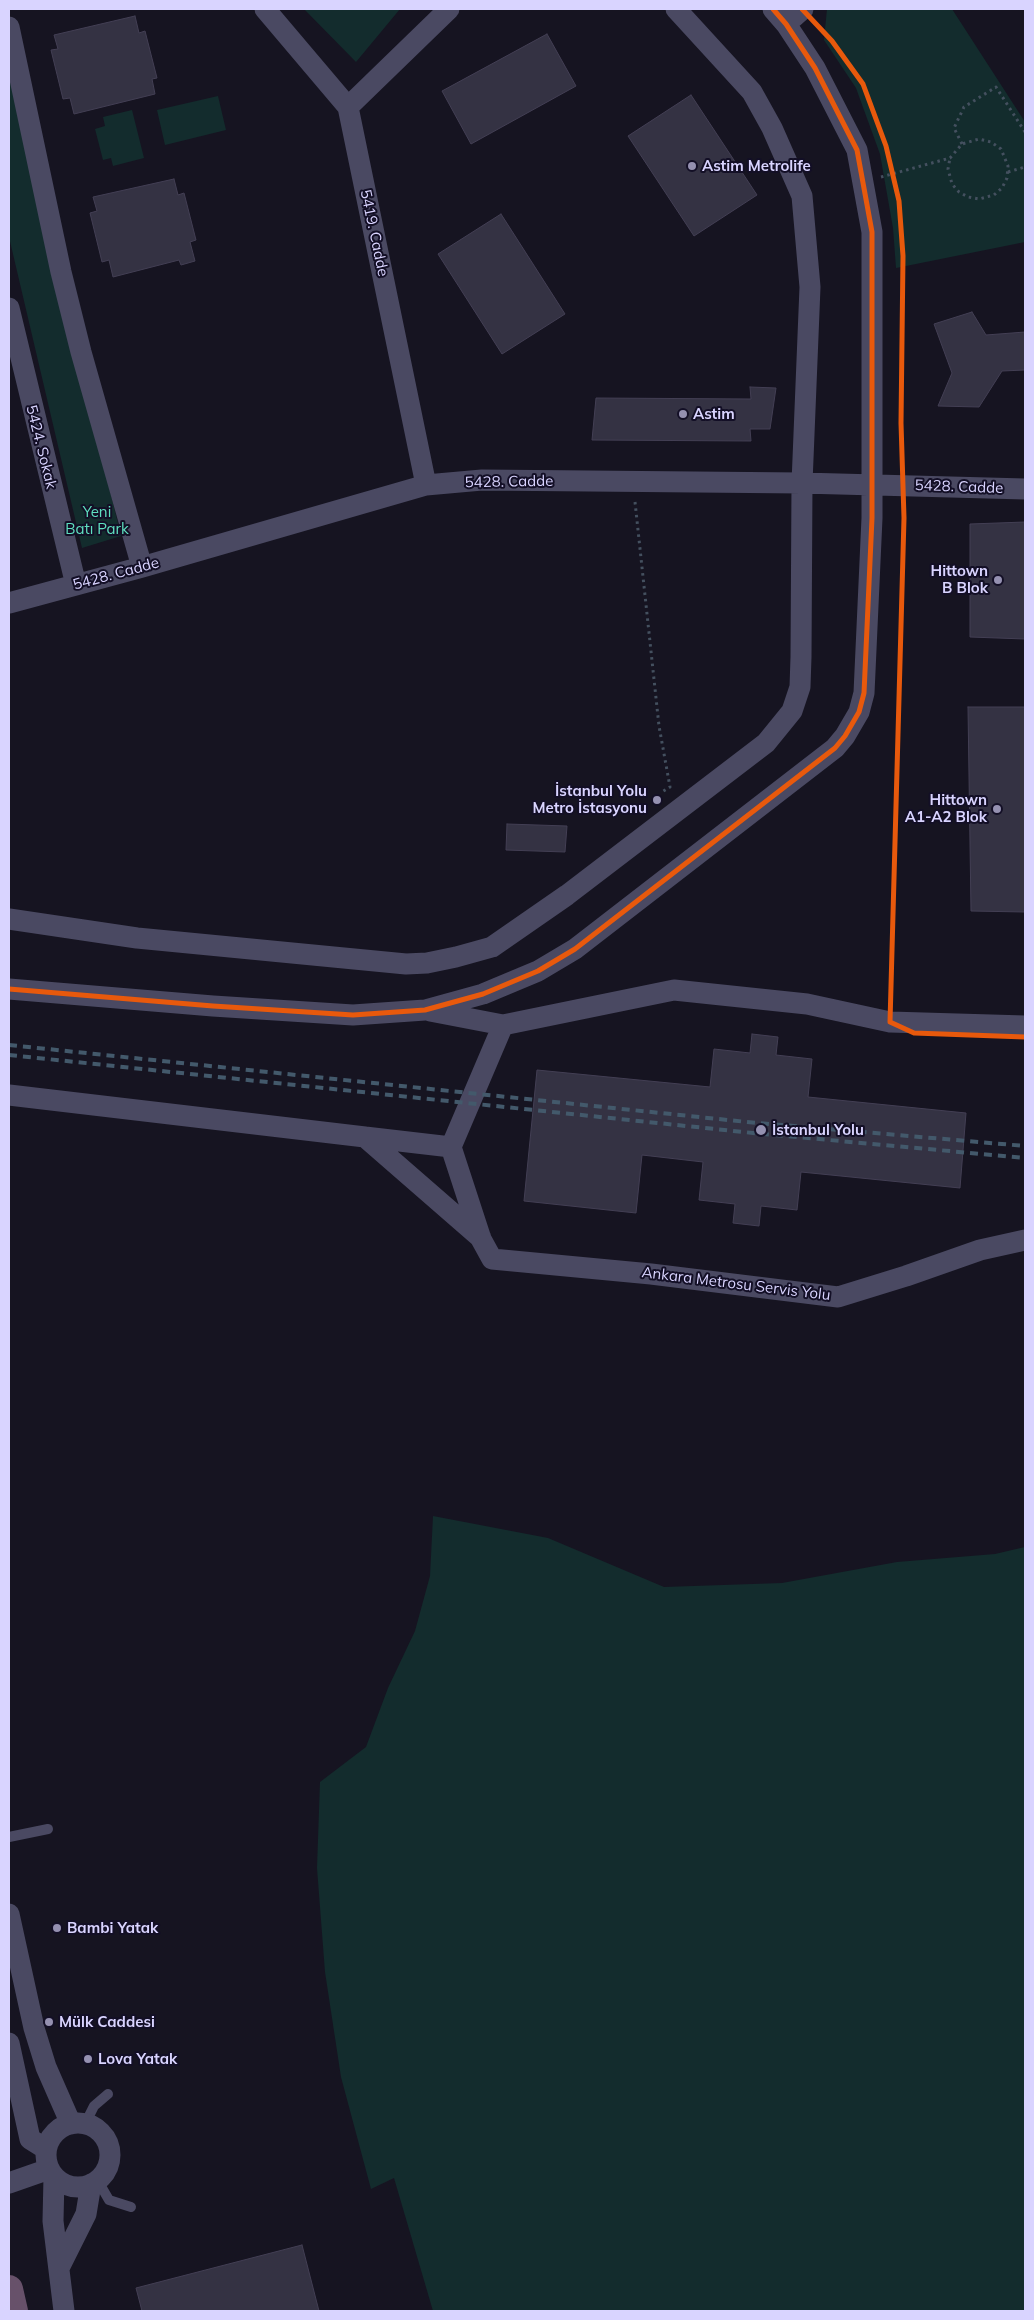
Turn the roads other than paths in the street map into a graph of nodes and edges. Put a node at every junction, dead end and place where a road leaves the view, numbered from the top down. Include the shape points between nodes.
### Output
1 (265, 9) edge
2 (449, 9) edge
3 (676, 9) edge
4 (803, 9) edge
5 (779, 17) edge
6 (9, 27) edge
7 (348, 107) junction
8 (9, 308) edge
9 (802, 484) junction
10 (426, 485) junction
11 (871, 485) junction
12 (1025, 489) edge
13 (142, 567) junction
14 (76, 585) junction
15 (9, 603) edge
16 (9, 919) edge
17 (9, 989) edge
18 (425, 1010) junction
19 (503, 1025) junction
20 (1025, 1026) edge
21 (9, 1095) edge
22 (365, 1137) junction
23 (451, 1146) junction
24 (481, 1239) junction
25 (1025, 1240) edge
26 (48, 1829) dead end
27 (9, 1837) edge
28 (9, 1914) edge
29 (9, 2043) edge
30 (108, 2094) dead end
31 (78, 2124) junction
32 (50, 2165) junction
33 (9, 2183) edge
34 (94, 2183) junction
35 (132, 2207) dead end
36 (59, 2268) junction
37 (9, 2289) edge
38 (14, 2311) edge
39 (64, 2311) edge

1 - 7 street, 5419. Cadde
2 - 7 street
3 - 9 street via 752,92 802,196 810,286
4 - 5 street
5 - 11 street via 816,68 857,150 872,232
6 - 13 street via 61,272
7 - 10 street, 5419. Cadde
8 - 14 street, 5424. Sokak
9 - 10 street, 5428. Cadde via 482,480
9 - 11 street, 5428. Cadde
9 - 16 street via 800,687 792,711 766,743 567,895 492,947 427,963 406,964 137,938
10 - 13 street, 5428. Cadde
11 - 12 street, 5428. Cadde
11 - 18 street via 864,693 859,712 835,748 575,949 504,986
13 - 14 street, 5428. Cadde
14 - 15 street, 5428. Cadde
17 - 18 street via 353,1014
18 - 19 street
19 - 20 street via 674,990 807,1004 890,1022
19 - 23 street
21 - 22 street
22 - 23 street
22 - 24 street
23 - 24 street
24 - 25 street, Ankara Metrosu Servis Yolu via 492,1259 838,1296 980,1250
26 - 27 lane
28 - 31 street via 43,2060
29 - 32 street via 30,2139
30 - 31 lane
31 - 32 street via 55,2132
31 - 34 street via 99,2131 108,2148 108,2166
32 - 33 street
32 - 34 street via 72,2187
32 - 36 street
34 - 35 lane via 109,2200
34 - 36 street via 86,2214
36 - 39 street
37 - 38 highway

